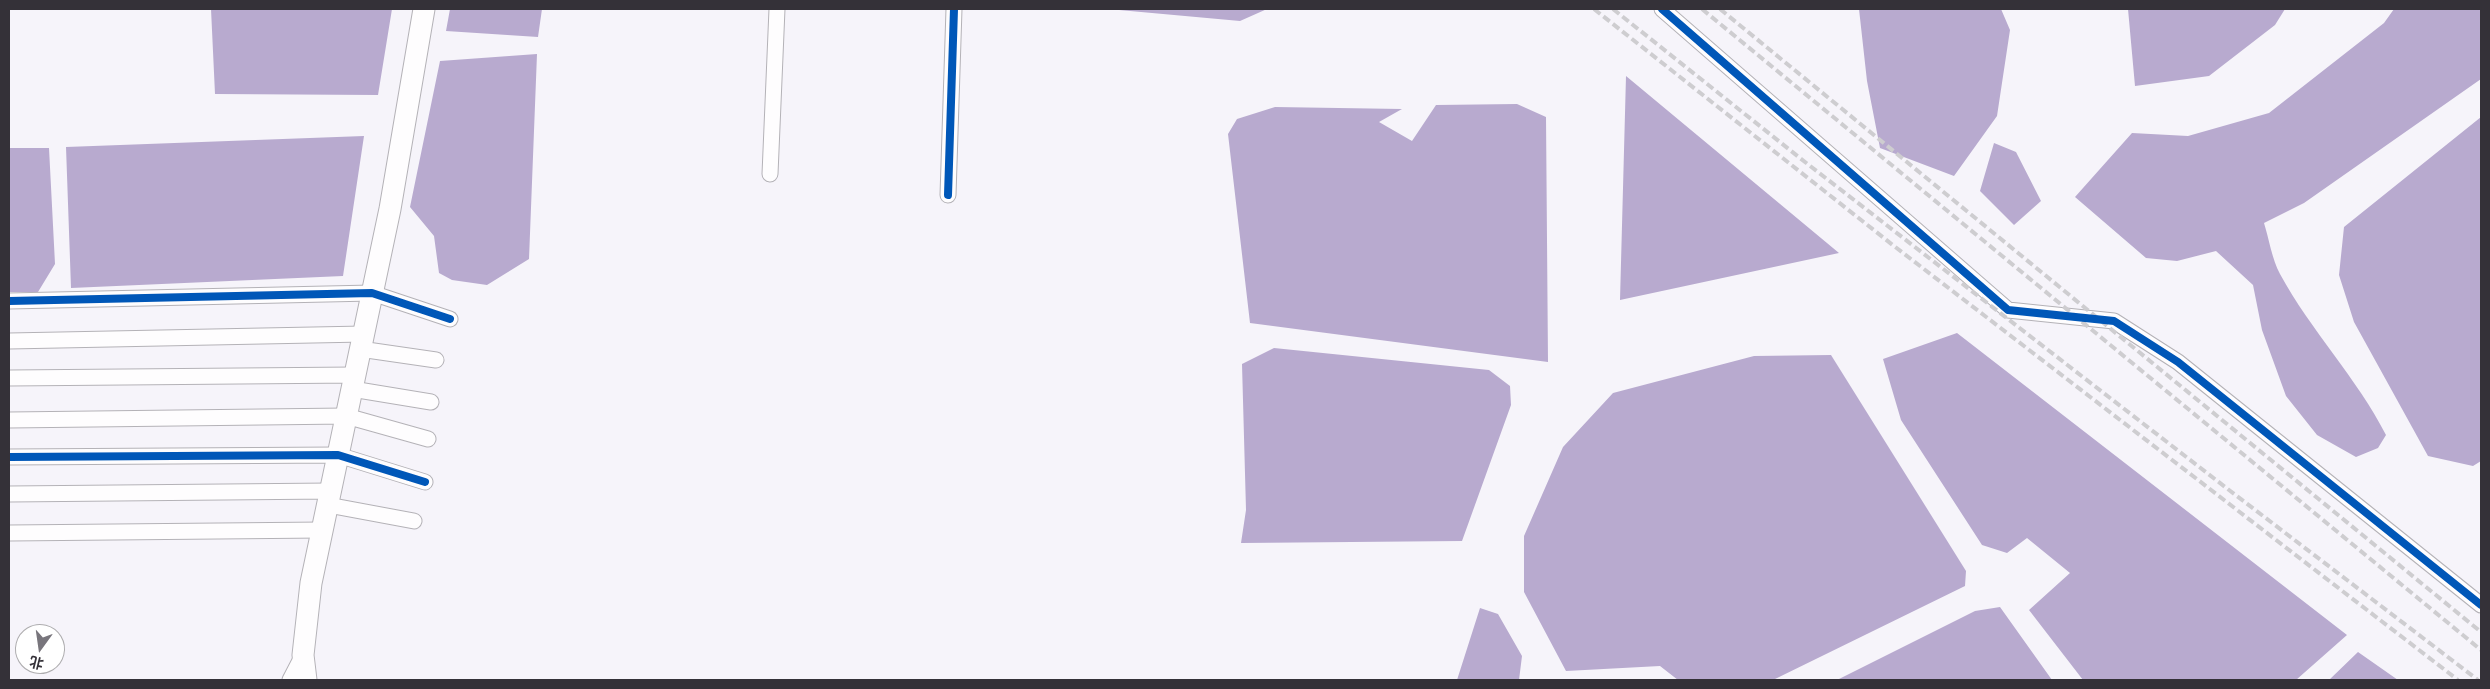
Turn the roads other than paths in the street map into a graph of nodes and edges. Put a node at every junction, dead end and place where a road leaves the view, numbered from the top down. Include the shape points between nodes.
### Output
1 (424, 9) edge
2 (777, 9) edge
3 (954, 9) edge
4 (1662, 9) edge
5 (770, 174) dead end
6 (948, 195) dead end
7 (372, 293) junction
8 (9, 301) edge
9 (450, 319) dead end
10 (362, 341) junction
11 (9, 342) edge
12 (436, 360) dead end
13 (9, 378) edge
14 (354, 382) junction
15 (431, 402) dead end
16 (346, 416) junction
17 (9, 420) edge
18 (428, 439) dead end
19 (338, 455) junction
20 (9, 457) edge
21 (425, 482) dead end
22 (9, 494) edge
23 (329, 498) junction
24 (414, 522) dead end
25 (323, 530) junction
26 (9, 533) edge
27 (2481, 605) edge
28 (303, 655) junction
29 (290, 680) edge
30 (306, 680) edge

1 - 7 main road
2 - 5 street
3 - 6 street
4 - 27 street via 2008,310 2114,321 2178,362
7 - 8 street
7 - 9 street
7 - 10 main road
10 - 11 street
10 - 12 street
10 - 14 main road
13 - 14 street
14 - 15 street
14 - 16 main road
16 - 17 street
16 - 18 street
16 - 19 main road
19 - 20 street
19 - 21 street
19 - 23 main road
22 - 23 street
23 - 24 street
23 - 25 main road
25 - 26 street
25 - 28 main road
28 - 29 street
28 - 30 main road

